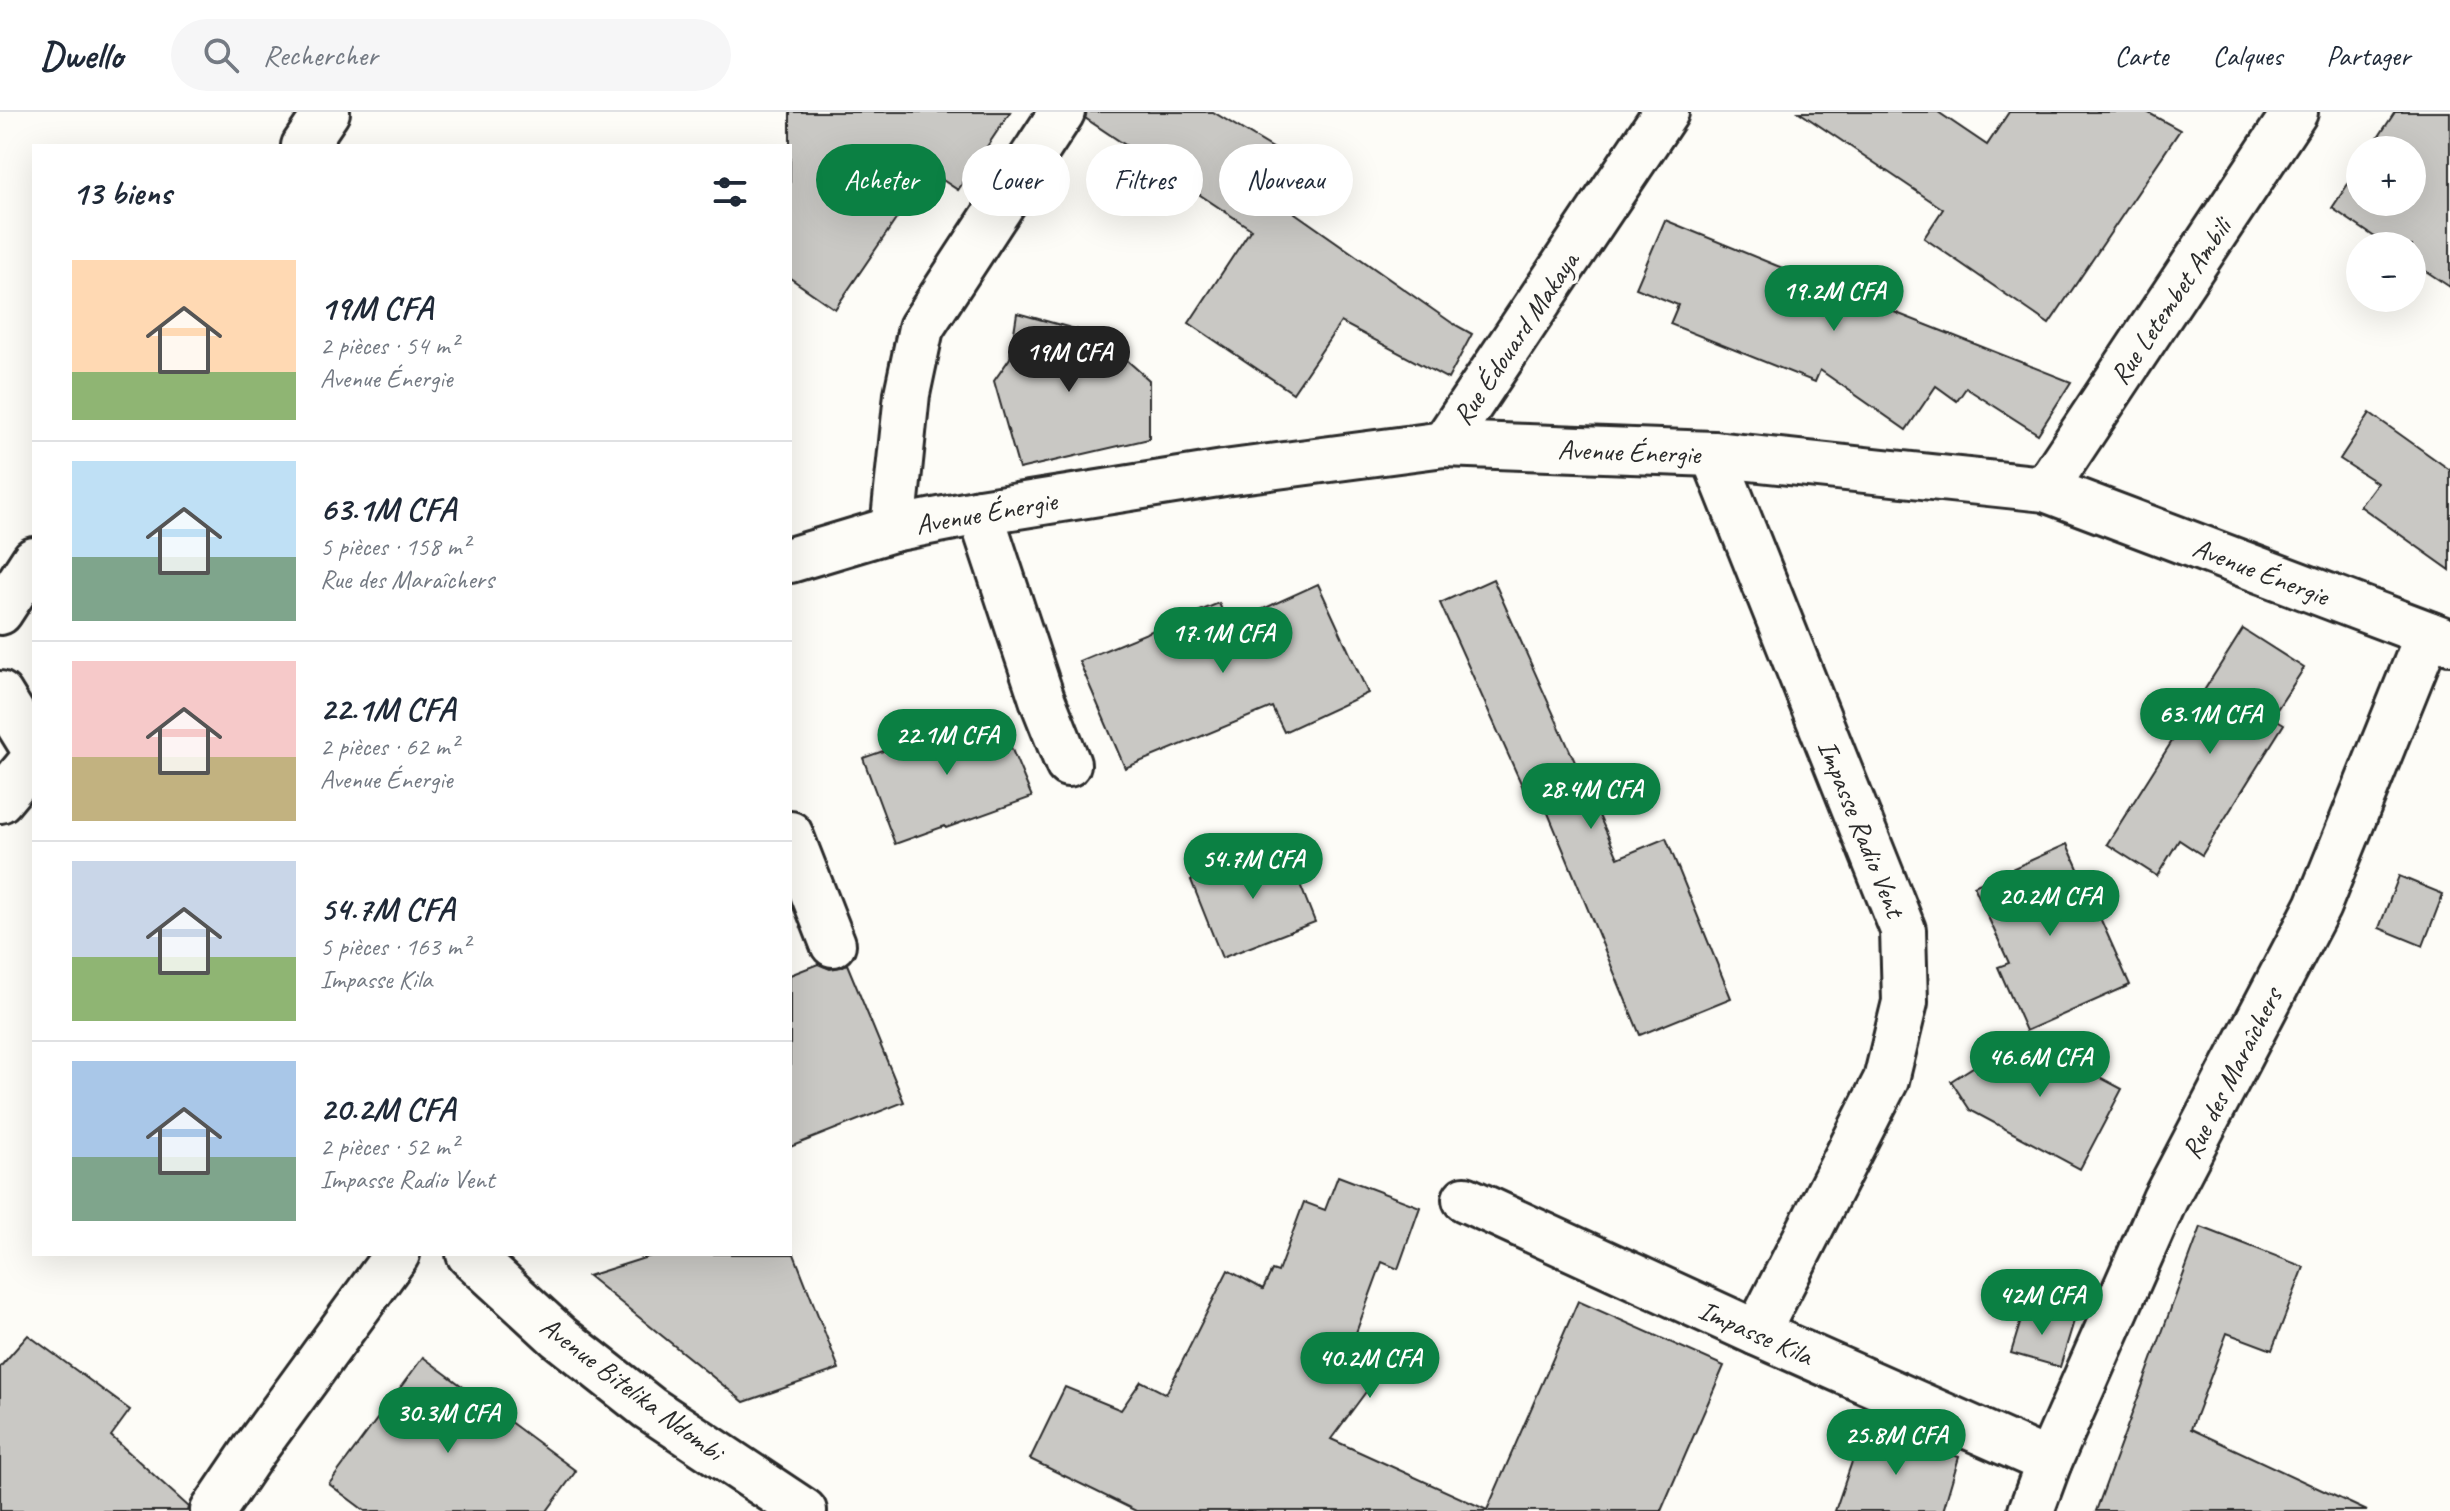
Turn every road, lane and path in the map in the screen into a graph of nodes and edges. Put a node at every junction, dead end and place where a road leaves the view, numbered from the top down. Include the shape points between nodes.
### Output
1 (327, 112) edge
2 (1062, 112) edge
3 (1666, 112) edge
4 (2295, 112) edge
5 (305, 144) edge
6 (1444, 444) junction
7 (1713, 454) junction
8 (2045, 489) junction
9 (980, 512) junction
10 (893, 529) junction
11 (792, 559) edge
12 (32, 563) edge
13 (0, 612) edge
14 (2439, 638) edge
15 (0, 694) edge
16 (32, 746) edge
17 (32, 761) edge
18 (1068, 764) dead end
19 (0, 800) edge
20 (792, 839) edge
21 (833, 944) dead end
22 (1465, 1199) dead end
23 (396, 1256) edge
24 (471, 1256) edge
25 (1757, 1333) junction
26 (2049, 1462) junction
27 (213, 1511) edge
28 (804, 1511) edge
29 (2031, 1511) edge

1 - 5 street
2 - 10 street via 921,328 907,394
3 - 6 street, Rue Édouard Makaya
4 - 8 street, Rue Letembet Ambili
6 - 7 street, Avenue Énergie
6 - 9 street, Avenue Énergie
7 - 8 street, Avenue Énergie
7 - 25 street, Impasse Radio Vent via 1903,930 1905,1002 1886,1080
8 - 14 street, Avenue Énergie
9 - 10 street, Avenue Énergie
9 - 18 street
10 - 11 street, Avenue Énergie
12 - 13 street
14 - 26 street, Rue des Maraîchers via 2318,906 2165,1199
15 - 16 street
17 - 19 street
20 - 21 street
22 - 25 street, Impasse Kila
23 - 27 street
24 - 28 street, Avenue Bitelika Ndombi via 559,1337 649,1408
25 - 26 street, Impasse Kila
26 - 29 street, Rue des Maraîchers

